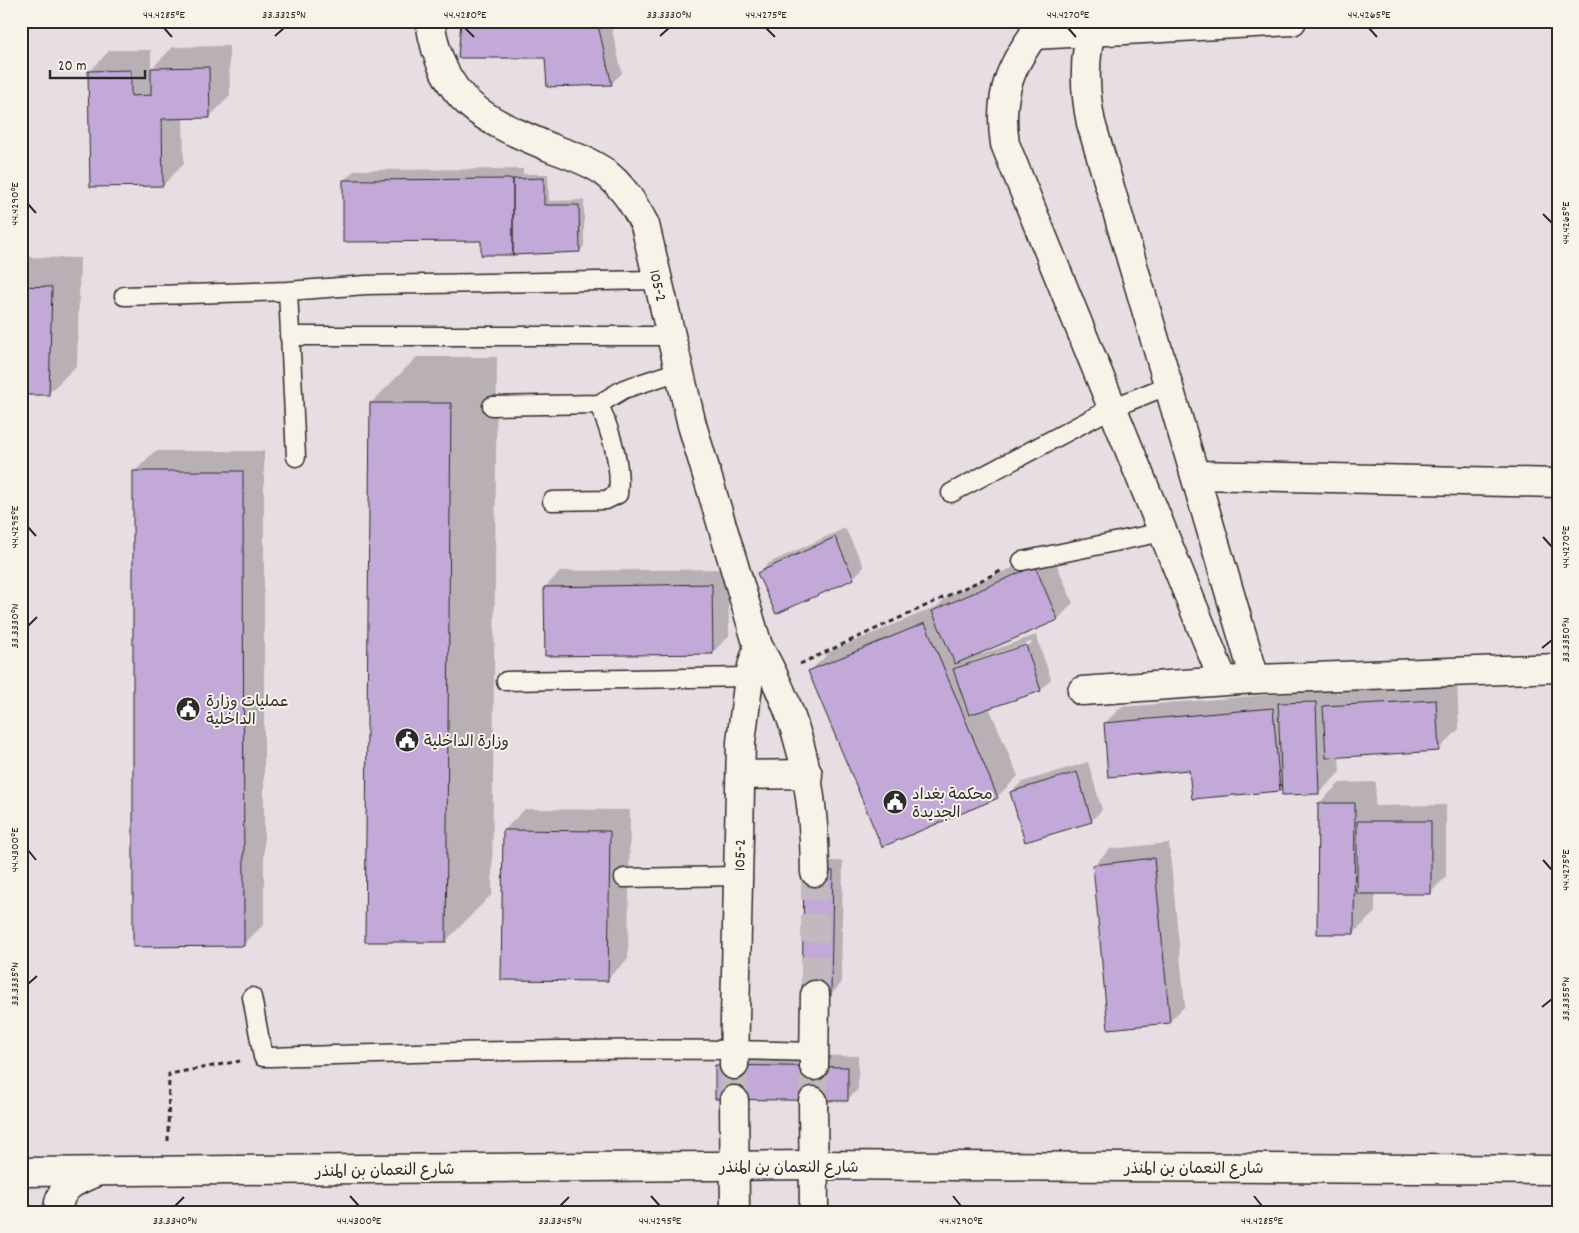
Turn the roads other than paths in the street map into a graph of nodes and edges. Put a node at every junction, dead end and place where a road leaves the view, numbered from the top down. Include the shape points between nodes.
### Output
1 (430, 21) edge
2 (1292, 21) edge
3 (1092, 27) edge
4 (1038, 28) edge
5 (657, 280) junction
6 (288, 291) junction
7 (124, 296) dead end
8 (289, 336) junction
9 (670, 336) junction
10 (679, 372) junction
11 (1169, 385) junction
12 (598, 404) junction
13 (492, 406) dead end
14 (1112, 408) junction
15 (296, 456) dead end
16 (1195, 475) junction
17 (1558, 483) edge
18 (951, 493) dead end
19 (552, 501) dead end
20 (1164, 532) junction
21 (1022, 561) road end
22 (1558, 668) edge
23 (762, 677) junction
24 (1255, 679) junction
25 (1223, 680) junction
26 (506, 681) dead end
27 (1082, 691) dead end
28 (808, 774) junction
29 (741, 775) junction
30 (815, 872) tunnel mouth
31 (738, 876) junction
32 (624, 878) dead end
33 (815, 996) tunnel mouth
34 (252, 997) dead end
35 (734, 1057) junction
36 (814, 1059) joint
37 (734, 1100) tunnel mouth
38 (813, 1101) tunnel mouth
39 (814, 1165) junction
40 (735, 1166) junction
41 (1558, 1170) edge
42 (21, 1172) edge
43 (98, 1172) junction
44 (58, 1212) edge
45 (735, 1212) edge
46 (814, 1212) edge

1 - 5 street, 105-2 via 439,60 452,85 470,106 492,122 583,160 620,186 644,224
2 - 3 street
3 - 4 street
3 - 11 street via 1085,78 1091,123
4 - 14 street via 1012,68 1006,86 1002,106 1005,144
5 - 6 lane via 366,285
5 - 9 street, 105-2
6 - 7 lane
6 - 8 lane
8 - 9 lane
8 - 15 lane
9 - 10 street, 105-2
10 - 12 lane via 624,389
10 - 23 street, 105-2 via 758,646
11 - 14 lane
11 - 16 street
12 - 13 lane
12 - 19 lane via 610,431 620,481 618,494 606,500
14 - 18 lane
14 - 20 street
16 - 17 street
16 - 24 street
20 - 21 lane
20 - 25 street
22 - 24 street
23 - 26 lane
23 - 28 street via 791,716
23 - 29 street, 105-2 via 742,726
24 - 25 street
25 - 27 street
28 - 29 street
28 - 30 street
29 - 31 street, 105-2
31 - 32 lane
31 - 35 street, 105-2
33 - 36 street
34 - 35 lane via 262,1057 517,1051
35 - 36 lane
37 - 40 street
38 - 39 street
39 - 40 street, شارع النعمان بن المنذر
39 - 41 street, شارع النعمان بن المنذر
39 - 46 street
40 - 43 street, شارع النعمان بن المنذر
40 - 45 street
42 - 43 street, شارع النعمان بن المنذر
43 - 44 street via 70,1184 62,1192

